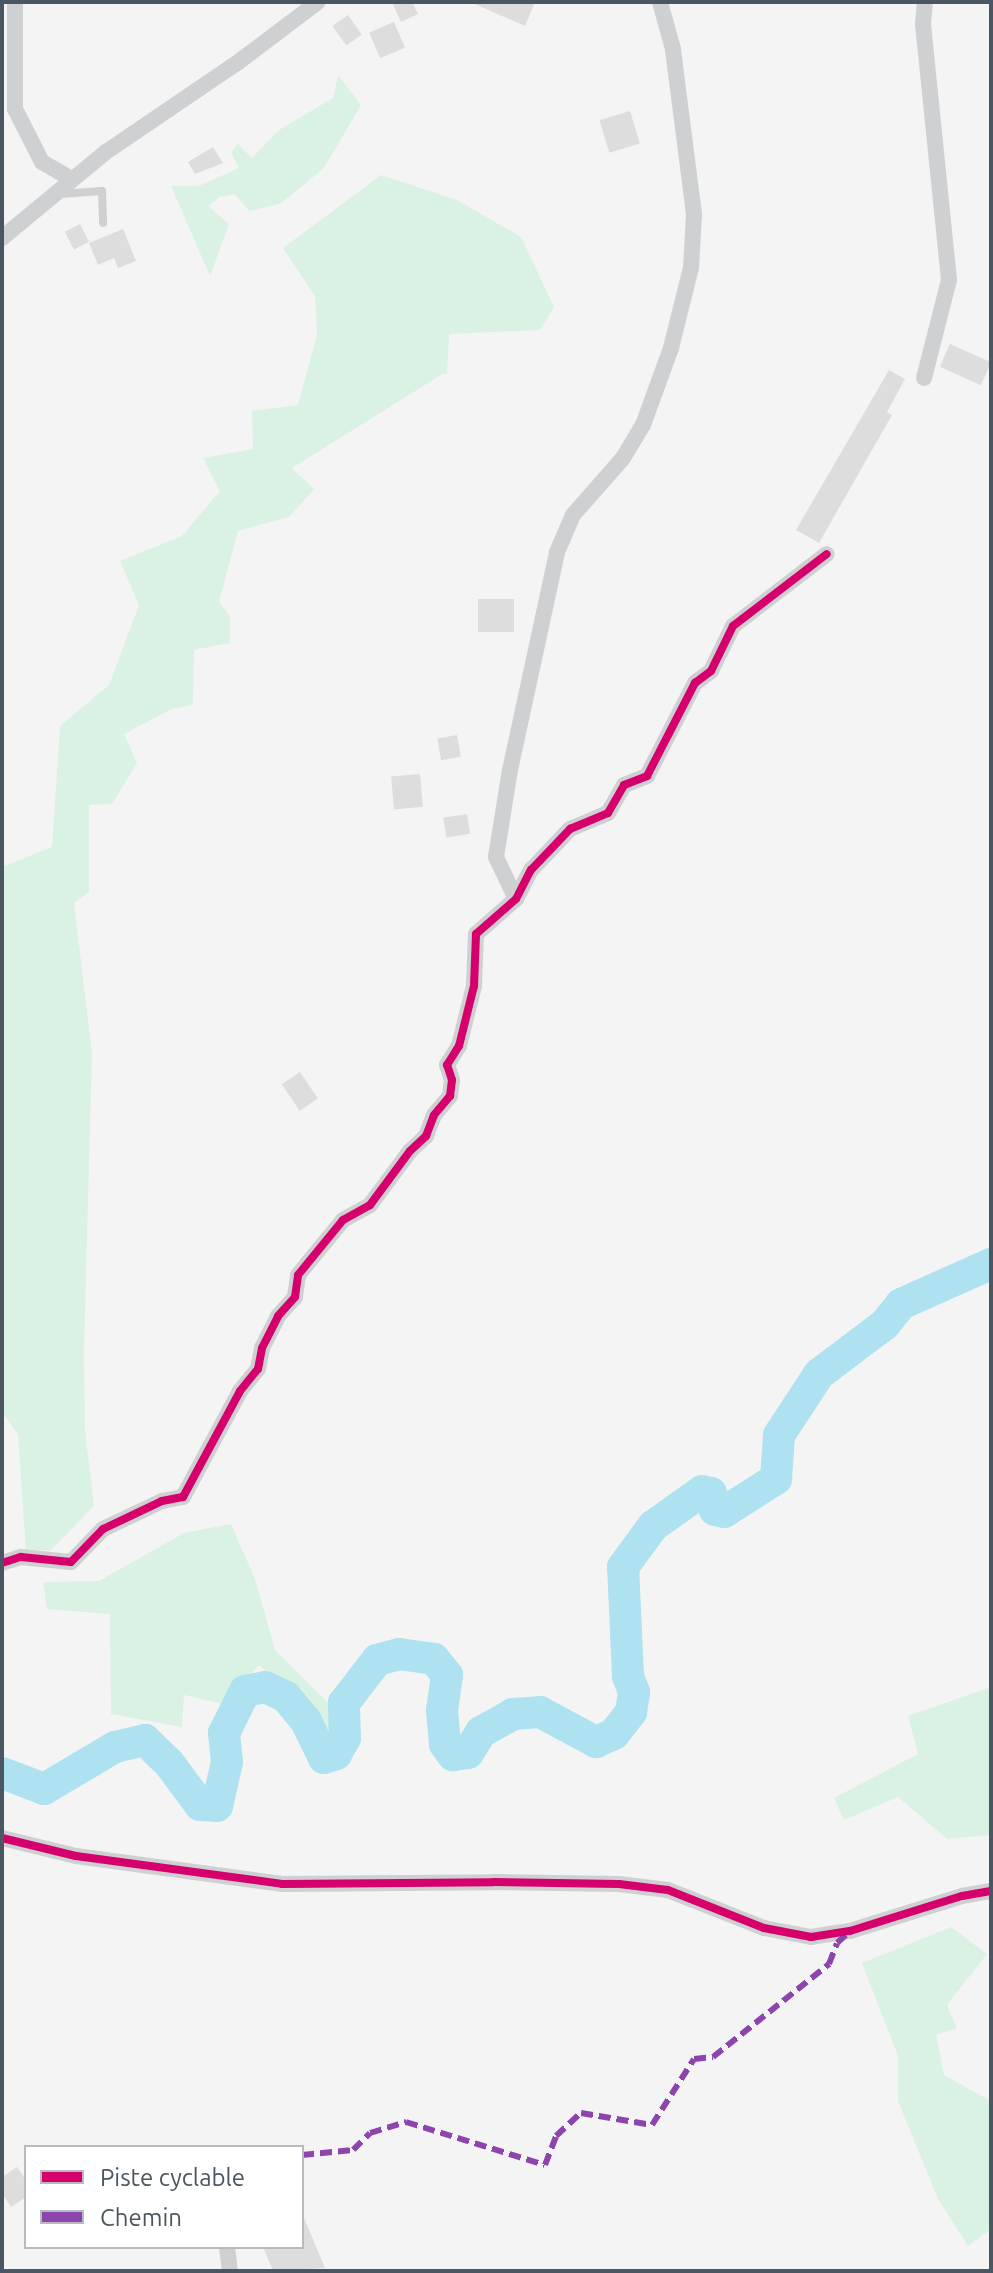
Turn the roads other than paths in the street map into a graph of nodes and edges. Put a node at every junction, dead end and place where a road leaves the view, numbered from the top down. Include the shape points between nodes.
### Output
1 (15, 2) edge
2 (318, 2) edge
3 (660, 2) edge
4 (925, 2) edge
5 (72, 179) junction
6 (51, 195) junction
7 (103, 223) dead end
8 (2, 238) edge
9 (924, 378) dead end
10 (827, 554) dead end
11 (516, 899) junction
12 (2, 1563) edge
13 (2, 1838) edge
14 (991, 1891) edge
15 (227, 2249) edge
16 (230, 2271) edge

1 - 5 street via 15,109 42,162
2 - 5 street
3 - 11 street via 673,49 694,214 691,268 671,348 643,425 623,458 573,515 557,552 496,857
4 - 9 street via 949,280
5 - 6 street
6 - 7 lane via 102,191
6 - 8 street
10 - 11 street via 733,626 711,671 695,683 647,776 624,785 608,813 570,829 531,870
11 - 12 street via 476,934 474,986 459,1046 447,1065 450,1096 426,1136 370,1205 343,1220 298,1275 295,1297 278,1316 258,1369 240,1391 183,1497 162,1501 103,1529 71,1562 21,1557
13 - 14 street via 76,1856 282,1884 562,1883 668,1890 764,1928 811,1937
15 - 16 street

